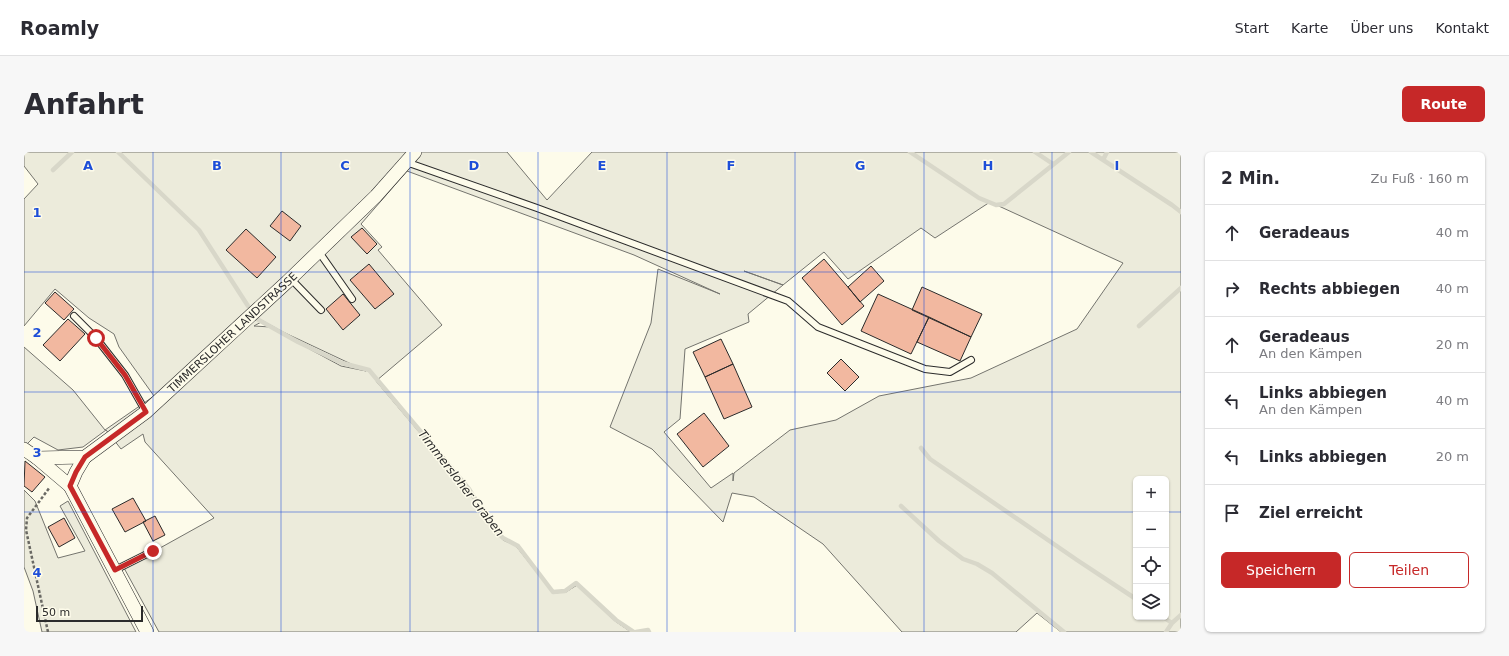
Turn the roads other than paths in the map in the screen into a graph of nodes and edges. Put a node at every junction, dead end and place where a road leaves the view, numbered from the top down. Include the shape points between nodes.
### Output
1 (415, 152) edge
2 (406, 162) junction
3 (319, 252) junction
4 (291, 279) junction
5 (352, 299) dead end
6 (321, 310) dead end
7 (74, 316) dead end
8 (971, 360) dead end
9 (146, 412) junction
10 (24, 449) edge
11 (85, 457) junction
12 (37, 458) junction
13 (70, 486) junction
14 (153, 551) dead end
15 (115, 570) junction
16 (147, 632) edge

1 - 2 street, TIMMERSLOHER LANDSTRASSE
2 - 3 street, TIMMERSLOHER LANDSTRASSE via 376,196
2 - 8 lane via 788,301 818,327 925,369 950,372
3 - 4 street, TIMMERSLOHER LANDSTRASSE
3 - 5 lane
4 - 6 lane
4 - 9 street, TIMMERSLOHER LANDSTRASSE
7 - 9 lane via 96,338 125,375
9 - 11 street, TIMMERSLOHER LANDSTRASSE
10 - 12 street
11 - 12 street
11 - 13 street
12 - 13 street
13 - 15 street
14 - 15 lane
15 - 16 street

